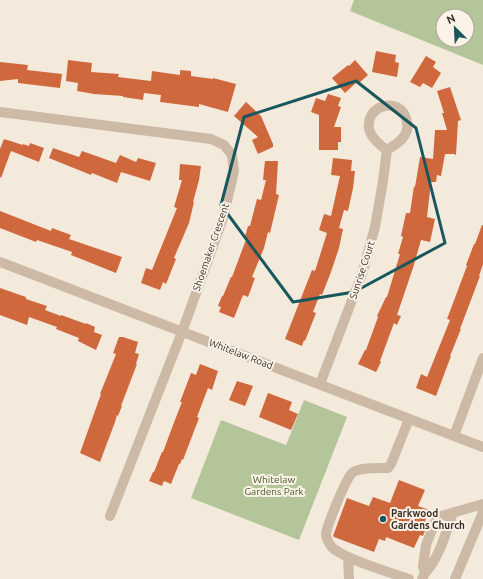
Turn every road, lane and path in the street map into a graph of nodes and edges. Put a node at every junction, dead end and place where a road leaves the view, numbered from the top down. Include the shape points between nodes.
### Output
1 (0, 112) edge
2 (387, 150) junction
3 (0, 262) edge
4 (182, 332) junction
5 (483, 358) edge
6 (320, 384) junction
7 (409, 418) junction
8 (454, 436) junction
9 (483, 447) edge
10 (483, 504) edge
11 (483, 512) edge
12 (110, 516) dead end
13 (348, 557) junction
14 (424, 576) edge
15 (349, 579) edge
16 (408, 579) edge
17 (455, 579) edge

1 - 4 street, Shoemaker Crescent via 211,139 224,145 232,155 234,171 223,218
2 - 2 street via 403,139 408,125 402,110 386,105 374,111 369,123 370,132
2 - 6 street, Sunrise Court via 375,227 364,267
3 - 4 street, Whitelaw Road
4 - 6 street, Whitelaw Road
4 - 12 street, Shoemaker Crescent
5 - 8 street
6 - 7 street, Whitelaw Road
7 - 8 street, Whitelaw Road
7 - 13 street via 392,464 388,468 360,469 353,472 330,520 326,535 330,545
8 - 9 street, Whitelaw Road
10 - 14 street via 441,516 436,520 426,545
11 - 17 street
13 - 15 street
13 - 16 street

